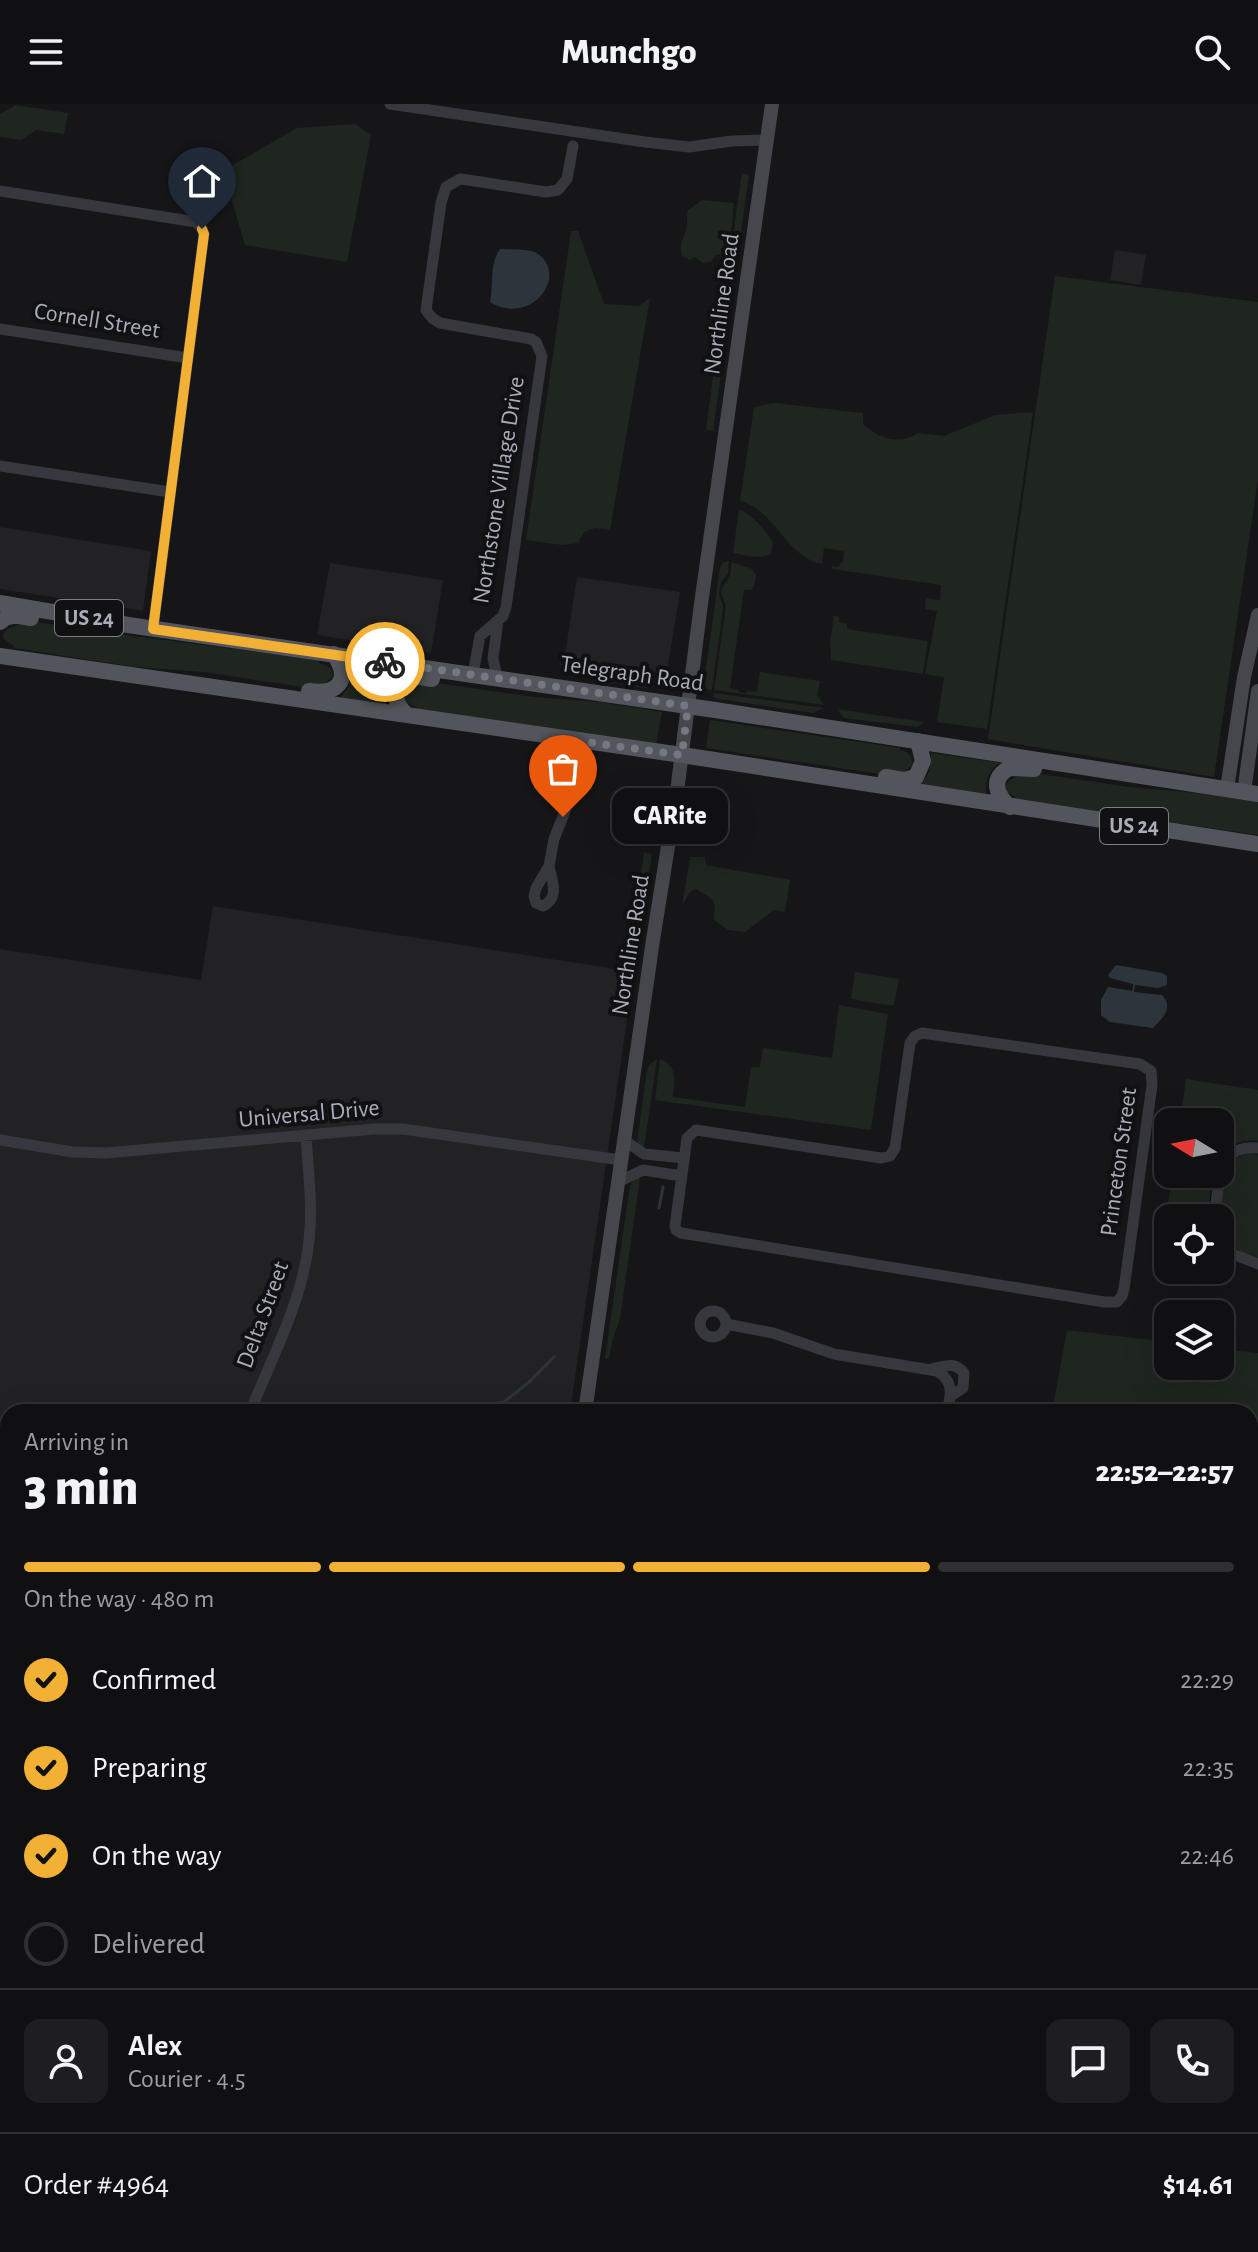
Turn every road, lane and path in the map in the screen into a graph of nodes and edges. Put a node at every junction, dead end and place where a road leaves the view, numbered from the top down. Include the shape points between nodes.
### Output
1 (390, 104) edge
2 (772, 104) edge
3 (767, 140) junction
4 (573, 146) dead end
5 (0, 191) edge
6 (0, 329) edge
7 (188, 358) junction
8 (0, 466) edge
9 (170, 492) junction
10 (0, 603) edge
11 (1258, 615) edge
12 (498, 621) junction
13 (0, 622) edge
14 (160, 630) junction
15 (2, 654) edge
16 (334, 654) junction
17 (473, 674) junction
18 (160, 678) junction
19 (497, 678) junction
20 (579, 690) junction
21 (1258, 691) edge
22 (688, 706) junction
23 (406, 714) junction
24 (918, 741) junction
25 (586, 742) junction
26 (682, 755) junction
27 (714, 760) junction
28 (1177, 781) junction
29 (1243, 791) edge
30 (1010, 807) junction
31 (1258, 844) edge
32 (549, 866) dead end
33 (306, 1135) junction
34 (0, 1140) edge
35 (624, 1140) junction
36 (1258, 1148) edge
37 (1234, 1152) edge
38 (684, 1158) junction
39 (621, 1160) junction
40 (682, 1176) junction
41 (618, 1182) junction
42 (1234, 1255) edge
43 (1258, 1264) edge
44 (726, 1324) dead end
45 (931, 1370) junction
46 (951, 1396) junction
47 (253, 1404) edge
48 (586, 1404) edge
49 (948, 1404) edge

1 - 3 street via 689,147
2 - 3 main road, Northline Road
3 - 22 main road, Northline Road
4 - 12 street, Northstone Village Drive via 567,179 558,190 460,179 446,187 441,203 426,310 440,323 525,336 536,342 542,356 506,607
5 - 7 street via 199,224 204,234
6 - 7 street, Cornell Street
7 - 9 street
8 - 9 street
9 - 14 street
10 - 14 main road, Telegraph Road / US 24
11 - 29 main road via 1244,677
12 - 17 street, Northstone Village Drive via 480,636
12 - 19 street, Northstone Village Drive via 493,658
13 - 14 main road via 13,615 128,633
14 - 16 main road, Telegraph Road / US 24
15 - 18 main road, US 24
16 - 17 main road, Telegraph Road / US 24
16 - 18 main road via 342,679 333,691 321,693 209,676
17 - 19 main road, Telegraph Road / US 24
18 - 23 main road, US 24
19 - 20 main road, Telegraph Road / US 24
20 - 22 main road, Telegraph Road / US 24
20 - 23 main road via 567,695 531,693 410,677 396,691
21 - 29 main road
22 - 24 main road, Telegraph Road / US 24
22 - 26 main road, Northline Road
23 - 25 main road, US 24
24 - 27 main road via 923,761 910,779 741,757
24 - 28 main road, Telegraph Road / US 24
25 - 26 main road, US 24
25 - 32 street
26 - 27 main road, US 24
26 - 35 main road, Northline Road
27 - 30 main road, US 24
28 - 29 main road, Telegraph Road / US 24
28 - 30 main road via 1152,785 1015,767 1003,771 997,783 999,796
30 - 31 main road, US 24
33 - 34 street, Universal Drive via 92,1153
33 - 39 street, Universal Drive via 403,1129
33 - 47 street, Delta Street via 311,1210 307,1258
35 - 38 street via 644,1154
35 - 39 main road, Northline Road
36 - 37 street
38 - 40 street, Princeton Street
38 - 40 street, Princeton Street via 687,1138 696,1130 890,1156 910,1043 922,1033 1140,1064 1153,1078 1124,1289 1113,1303 681,1233 675,1226
39 - 41 main road, Northline Road
40 - 41 street via 643,1170
41 - 48 main road, Northline Road
42 - 43 street
44 - 45 street via 834,1354
45 - 46 street via 945,1376
45 - 46 street via 960,1367 963,1388
46 - 49 street

